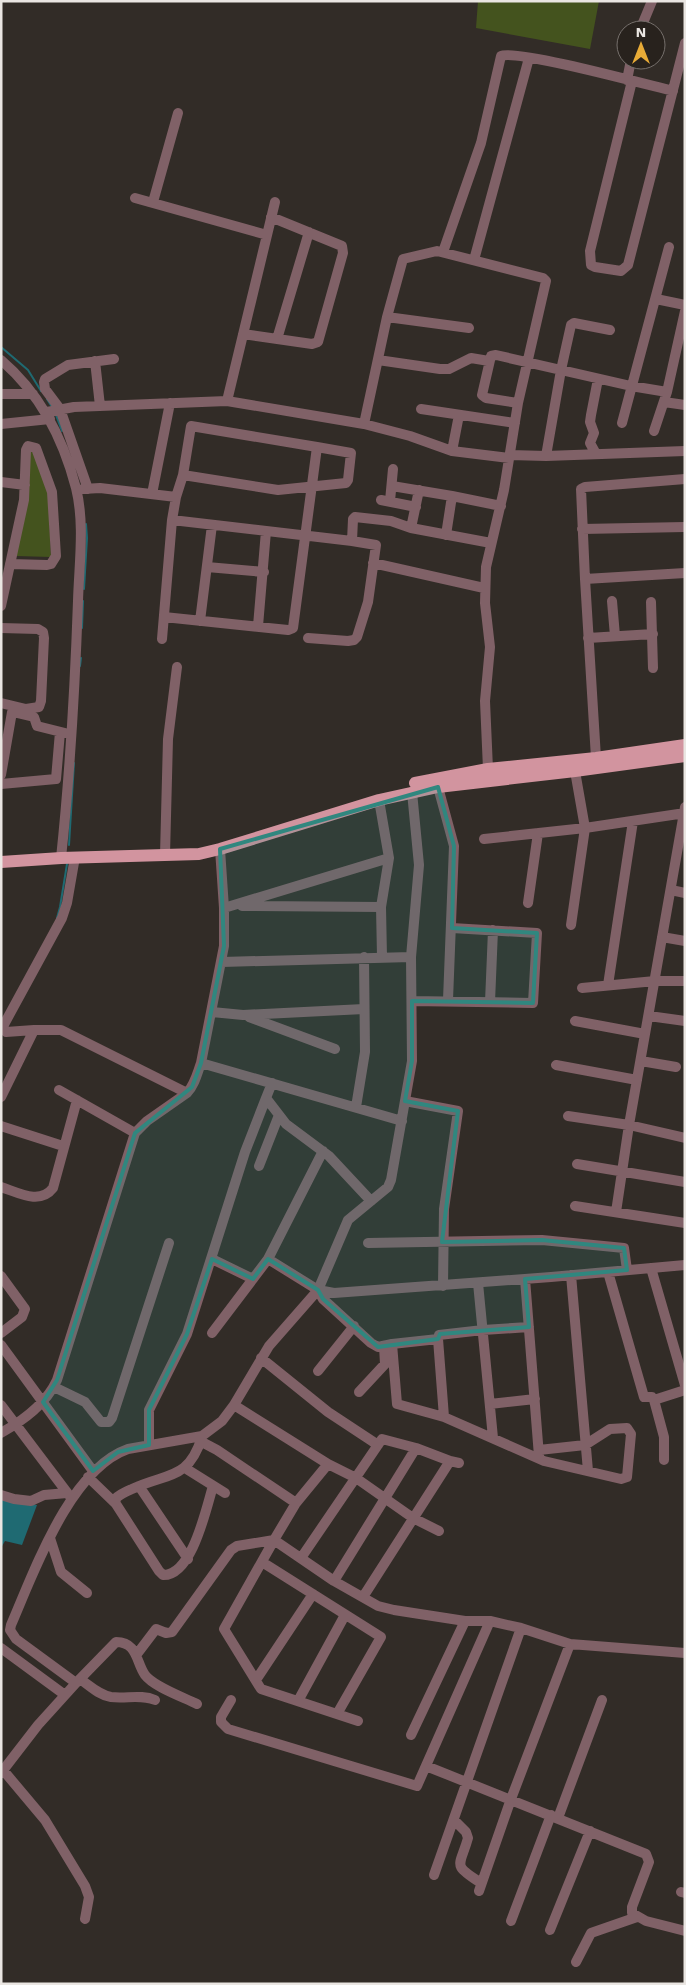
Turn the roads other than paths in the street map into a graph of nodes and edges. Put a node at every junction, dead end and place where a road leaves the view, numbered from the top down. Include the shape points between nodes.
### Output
1 (652, 1) edge
2 (644, 20) edge
3 (685, 43) edge
4 (529, 58) junction
5 (631, 70) edge
6 (630, 81) junction
7 (673, 91) junction
8 (178, 112) dead end
9 (136, 198) dead end
10 (153, 202) junction
11 (275, 202) dead end
12 (271, 217) junction
13 (309, 232) junction
14 (267, 235) junction
15 (669, 247) dead end
16 (444, 252) junction
17 (474, 260) junction
18 (656, 299) junction
19 (685, 305) edge
20 (685, 311) edge
21 (387, 317) junction
22 (469, 328) dead end
23 (610, 330) dead end
24 (243, 334) junction
25 (278, 340) junction
26 (114, 359) dead end
27 (1, 360) edge
28 (378, 360) junction
29 (95, 361) junction
30 (489, 361) junction
31 (527, 362) junction
32 (561, 370) junction
33 (598, 379) junction
34 (631, 386) junction
35 (1, 394) edge
36 (33, 394) junction
37 (666, 397) junction
38 (227, 400) junction
39 (170, 403) junction
40 (518, 403) junction
41 (685, 405) edge
42 (100, 406) junction
43 (60, 409) junction
44 (421, 409) dead end
45 (459, 415) junction
46 (48, 416) junction
47 (515, 423) junction
48 (622, 423) dead end
49 (1, 424) edge
50 (364, 424) junction
51 (654, 431) dead end
52 (317, 447) junction
53 (452, 451) junction
54 (685, 451) edge
55 (596, 454) junction
56 (546, 456) junction
57 (510, 457) junction
58 (393, 469) dead end
59 (184, 475) junction
60 (685, 479) edge
61 (1, 482) edge
62 (25, 485) junction
63 (312, 486) junction
64 (392, 486) junction
65 (88, 489) junction
66 (77, 490) junction
67 (419, 490) junction
68 (152, 494) junction
69 (452, 496) junction
70 (176, 497) junction
71 (500, 506) junction
72 (416, 507) junction
73 (172, 520) junction
74 (212, 525) junction
75 (685, 526) edge
76 (411, 528) junction
77 (582, 529) junction
78 (266, 531) junction
79 (305, 535) junction
80 (446, 535) junction
81 (352, 541) junction
82 (491, 543) junction
83 (373, 563) junction
84 (10, 564) junction
85 (207, 567) junction
86 (264, 572) junction
87 (685, 573) edge
88 (585, 579) junction
89 (484, 588) junction
90 (612, 601) dead end
91 (651, 602) dead end
92 (1, 606) edge
93 (164, 617) junction
94 (200, 621) junction
95 (258, 626) junction
96 (1, 628) edge
97 (653, 634) junction
98 (615, 636) junction
99 (308, 638) dead end
100 (588, 638) junction
101 (162, 640) dead end
102 (177, 666) dead end
103 (653, 668) dead end
104 (1, 703) edge
105 (1, 710) edge
106 (12, 712) junction
107 (60, 732) junction
108 (71, 735) junction
109 (685, 745) edge
110 (685, 756) edge
111 (596, 758) junction
112 (488, 769) junction
113 (575, 771) junction
114 (1, 775) edge
115 (1, 784) edge
116 (438, 787) junction
117 (412, 792) junction
118 (379, 800) junction
119 (684, 811) edge
120 (633, 821) junction
121 (585, 828) junction
122 (538, 833) junction
123 (484, 839) dead end
124 (682, 847) edge
125 (220, 850) junction
126 (165, 855) junction
127 (179, 855) junction
128 (75, 857) junction
129 (61, 858) junction
130 (389, 858) junction
131 (1, 862) edge
132 (671, 890) junction
133 (685, 893) edge
134 (528, 903) dead end
135 (227, 907) junction
136 (381, 907) junction
137 (571, 925) dead end
138 (452, 928) junction
139 (493, 930) junction
140 (662, 937) junction
141 (685, 941) edge
142 (364, 957) junction
143 (382, 957) junction
144 (411, 957) junction
145 (222, 962) junction
146 (655, 981) junction
147 (685, 981) edge
148 (608, 985) junction
149 (582, 988) dead end
150 (448, 1000) junction
151 (412, 1001) junction
152 (490, 1002) junction
153 (364, 1009) junction
154 (212, 1012) junction
155 (243, 1015) junction
156 (648, 1016) junction
157 (575, 1021) dead end
158 (685, 1021) edge
159 (34, 1030) junction
160 (4, 1031) edge
161 (645, 1034) junction
162 (335, 1049) dead end
163 (640, 1061) junction
164 (201, 1063) junction
165 (556, 1065) dead end
166 (676, 1067) dead end
167 (637, 1080) junction
168 (272, 1083) junction
169 (59, 1090) dead end
170 (187, 1093) junction
171 (1, 1096) edge
172 (266, 1098) junction
173 (77, 1100) junction
174 (405, 1101) junction
175 (356, 1107) junction
176 (279, 1115) junction
177 (568, 1116) dead end
178 (402, 1121) junction
179 (629, 1125) junction
180 (1, 1126) edge
181 (135, 1133) junction
182 (685, 1138) edge
183 (63, 1146) junction
184 (322, 1151) junction
185 (577, 1164) dead end
186 (259, 1166) dead end
187 (622, 1171) junction
188 (685, 1182) edge
189 (1, 1187) edge
190 (371, 1202) junction
191 (575, 1206) dead end
192 (616, 1212) junction
193 (685, 1223) edge
194 (442, 1242) junction
195 (169, 1243) dead end
196 (368, 1243) dead end
197 (212, 1259) junction
198 (268, 1259) junction
199 (685, 1265) edge
200 (651, 1268) junction
201 (627, 1270) junction
202 (608, 1272) junction
203 (1, 1276) edge
204 (571, 1276) junction
205 (252, 1279) junction
206 (525, 1279) junction
207 (478, 1283) junction
208 (443, 1286) junction
209 (318, 1290) junction
210 (354, 1326) junction
211 (529, 1327) junction
212 (483, 1330) junction
213 (1, 1333) edge
214 (212, 1333) dead end
215 (438, 1339) junction
216 (1, 1345) edge
217 (388, 1345) junction
218 (261, 1358) junction
219 (318, 1371) dead end
220 (685, 1385) edge
221 (54, 1387) junction
222 (685, 1390) edge
223 (359, 1392) dead end
224 (535, 1400) junction
225 (654, 1400) junction
226 (43, 1402) junction
227 (490, 1404) junction
228 (1, 1405) edge
229 (234, 1405) junction
230 (444, 1417) junction
231 (15, 1424) junction
232 (1, 1433) edge
233 (201, 1438) junction
234 (493, 1438) junction
235 (149, 1445) junction
236 (378, 1445) junction
237 (585, 1445) junction
238 (416, 1448) junction
239 (539, 1454) junction
240 (664, 1460) dead end
241 (328, 1464) junction
242 (185, 1468) junction
243 (588, 1471) junction
244 (90, 1474) junction
245 (356, 1478) junction
246 (139, 1486) junction
247 (213, 1486) junction
248 (226, 1493) dead end
249 (1, 1495) edge
250 (70, 1496) junction
251 (386, 1499) junction
252 (296, 1503) junction
253 (116, 1504) junction
254 (413, 1518) junction
255 (439, 1530) dead end
256 (50, 1538) junction
257 (274, 1540) junction
258 (301, 1558) junction
259 (188, 1559) junction
260 (262, 1562) junction
261 (334, 1582) junction
262 (87, 1593) dead end
263 (312, 1594) junction
264 (363, 1598) junction
265 (346, 1615) junction
266 (15, 1616) junction
267 (465, 1622) junction
268 (490, 1622) junction
269 (1, 1628) edge
270 (521, 1628) junction
271 (570, 1644) junction
272 (1, 1648) edge
273 (685, 1652) edge
274 (137, 1654) junction
275 (256, 1680) junction
276 (78, 1681) junction
277 (65, 1695) junction
278 (155, 1700) dead end
279 (231, 1700) dead end
280 (602, 1700) dead end
281 (298, 1701) junction
282 (197, 1704) dead end
283 (338, 1714) junction
284 (358, 1721) dead end
285 (411, 1735) dead end
286 (426, 1766) junction
287 (2, 1772) edge
288 (467, 1782) junction
289 (510, 1799) junction
290 (554, 1816) junction
291 (454, 1820) junction
292 (590, 1831) junction
293 (434, 1875) dead end
294 (637, 1917) junction
295 (85, 1919) dead end
296 (511, 1921) dead end
297 (550, 1930) dead end
298 (685, 1931) edge
299 (576, 1962) dead end

1 - 2 street
3 - 7 street
4 - 6 street
4 - 16 street via 509,54 499,58 481,142
4 - 17 street
5 - 6 street
6 - 7 street
6 - 7 street via 590,251 591,265 595,267 622,271 628,264
8 - 10 street
9 - 10 street
10 - 14 street
11 - 12 street
12 - 13 street
12 - 14 street
13 - 25 street
13 - 25 street via 342,246 344,250 320,339 312,344
14 - 24 street
15 - 18 street
16 - 17 street
16 - 21 street via 432,251 401,260
17 - 31 street via 546,281
18 - 19 street
18 - 34 street
20 - 37 street
21 - 22 street
21 - 28 street
23 - 32 street via 572,324
24 - 25 street
24 - 38 street
26 - 29 street
27 - 36 street
28 - 30 street via 440,369 449,369 471,358
28 - 50 street
29 - 42 street
29 - 43 street via 68,365 45,378 44,385
30 - 31 street via 493,355
30 - 40 street via 482,396
31 - 32 street
31 - 40 street
32 - 33 street
32 - 56 street
33 - 34 street
33 - 55 street via 590,419 594,433 590,443
34 - 37 street
34 - 48 street
35 - 36 street
36 - 46 street
37 - 41 street
37 - 51 street
38 - 39 street
38 - 50 street
39 - 42 street
39 - 68 street
40 - 47 street
42 - 43 street
43 - 46 street
43 - 65 street
44 - 45 street
45 - 47 street
45 - 53 street
46 - 49 street
46 - 66 street via 65,451
47 - 57 street
50 - 53 street
52 - 59 street via 192,426
52 - 63 street
52 - 63 street via 350,452 348,480 346,483
53 - 57 street
54 - 55 street
55 - 56 street
56 - 57 street
57 - 71 street
58 - 64 street
59 - 63 street via 278,490
59 - 70 street
60 - 77 street via 585,487 581,492
61 - 62 street
62 - 84 street
62 - 84 street via 26,450 32,446 36,448 52,492 56,556 52,564 47,565
63 - 79 street
64 - 67 street
64 - 72 street via 385,500
65 - 66 street
65 - 68 street
66 - 108 street via 80,541
67 - 69 street
67 - 72 street
68 - 70 street
69 - 71 street
69 - 80 street
70 - 73 street
71 - 82 street
72 - 76 street
73 - 74 street
73 - 93 street
74 - 78 street
74 - 85 street
75 - 77 street
76 - 80 street
76 - 81 street via 391,521 356,517 352,520
77 - 88 street
78 - 79 street
78 - 86 street
79 - 81 street
79 - 95 street via 293,628
80 - 82 street
81 - 83 street via 376,546
82 - 89 street
83 - 89 street
83 - 99 street via 368,602 357,637 348,641
84 - 92 street
85 - 86 street
85 - 94 street
86 - 95 street
87 - 88 street
88 - 100 street
89 - 112 street via 490,646 485,701
90 - 98 street
91 - 97 street
93 - 94 street
93 - 101 street
94 - 95 street
96 - 104 street via 38,630 43,632 44,638 39,707 26,709
97 - 98 street
97 - 103 street
98 - 100 street
100 - 111 street
102 - 126 street via 168,739
105 - 106 street
106 - 107 street via 34,717 37,726
106 - 114 street
107 - 108 street
107 - 115 street via 56,779
108 - 129 street
109 - 111 main road
110 - 113 main road
111 - 112 main road
112 - 127 main road via 435,778 378,793
113 - 116 main road
113 - 121 street
116 - 117 main road
116 - 138 street via 454,846
117 - 118 main road
117 - 144 street via 419,866
118 - 125 main road
118 - 130 street
119 - 120 street
119 - 124 street
120 - 121 street
120 - 148 street
121 - 122 street
121 - 137 street
122 - 123 street
122 - 134 street
124 - 132 street
125 - 127 main road
125 - 135 street
126 - 127 main road
126 - 128 main road
128 - 129 main road
128 - 160 street via 62,918
129 - 131 main road
130 - 135 street
130 - 136 street
132 - 133 street
132 - 140 street
135 - 136 street
135 - 145 street
136 - 143 street
138 - 139 street
138 - 150 street
139 - 152 street
139 - 152 street via 537,933 533,1003
140 - 141 street
140 - 146 street
142 - 143 street
142 - 145 street
142 - 153 street
143 - 144 street
144 - 151 street
145 - 154 street
146 - 147 street
146 - 148 street
146 - 156 street
148 - 149 street
150 - 151 street
150 - 152 street
151 - 174 street via 412,1061
153 - 155 street
153 - 175 street via 365,1052
154 - 155 street
154 - 164 street
155 - 162 street
156 - 158 street
156 - 161 street
157 - 161 street
159 - 160 street
159 - 170 street via 61,1030
159 - 171 street
161 - 163 street
163 - 166 street
163 - 167 street
164 - 168 street
164 - 170 street
165 - 167 street
167 - 179 street
168 - 172 street
168 - 175 street
169 - 173 street
170 - 181 street
172 - 176 street
172 - 197 street via 245,1152
173 - 181 street
173 - 183 street
174 - 178 street
174 - 194 street via 458,1111
175 - 178 street
176 - 184 street
176 - 186 street
177 - 179 street
178 - 190 street via 391,1180
179 - 182 street
179 - 187 street
180 - 183 street
181 - 221 street
183 - 189 street via 53,1188 47,1195 31,1196
184 - 190 street
184 - 198 street
185 - 187 street
187 - 188 street
187 - 192 street
190 - 209 street via 348,1220
191 - 192 street
192 - 193 street
194 - 196 street
194 - 201 street via 542,1240 624,1248
194 - 208 street
195 - 221 street via 109,1422 102,1422 80,1399
197 - 205 street
197 - 235 street via 187,1334 149,1410
198 - 205 street
198 - 209 street
199 - 200 street
200 - 201 street
200 - 220 street
201 - 202 street
202 - 204 street
202 - 225 street via 644,1397
203 - 213 street via 24,1309 22,1317
204 - 206 street
204 - 237 street
205 - 214 street
206 - 207 street
206 - 211 street
207 - 208 street
207 - 212 street
208 - 209 street via 352,1293
209 - 210 street via 323,1299
209 - 218 street
210 - 217 street via 370,1343
210 - 219 street
211 - 212 street
211 - 224 street
212 - 215 street via 442,1334
212 - 227 street
215 - 217 street
215 - 230 street
216 - 226 street
217 - 223 street via 385,1364
217 - 230 street via 397,1404
218 - 229 street
218 - 236 street via 328,1412
221 - 226 street
222 - 225 street
224 - 227 street
224 - 239 street
225 - 240 street via 664,1437
226 - 231 street
226 - 244 street
227 - 234 street
228 - 231 street
229 - 233 street via 222,1421
229 - 241 street
230 - 234 street
231 - 232 street
231 - 250 street
233 - 235 street
233 - 242 street
233 - 252 street
234 - 239 street
235 - 244 street via 118,1452
236 - 238 street via 382,1439
236 - 245 street
237 - 239 street
237 - 243 street
237 - 243 street via 613,1428 627,1428 631,1432 626,1478
238 - 251 street
238 - 254 street via 454,1462
239 - 243 street
241 - 245 street
241 - 252 street
242 - 246 street
242 - 247 street
244 - 250 street
244 - 253 street
245 - 251 street
245 - 258 street
246 - 253 street via 119,1494
246 - 259 street
247 - 248 street
247 - 259 street
249 - 250 street via 31,1501 44,1495
250 - 256 street
251 - 254 street
251 - 261 street
252 - 257 street
253 - 259 street via 159,1571 174,1573
254 - 255 street
254 - 264 street
256 - 262 street via 61,1572
256 - 266 street
257 - 258 street
257 - 260 street
257 - 274 street via 237,1546 231,1550 172,1632 156,1630
258 - 261 street
260 - 263 street
260 - 275 street via 224,1628
261 - 264 street
263 - 265 street
263 - 275 street
264 - 267 street via 394,1610
265 - 281 street
265 - 283 street via 381,1637
266 - 269 street
266 - 276 street via 10,1630 12,1635
267 - 268 street
267 - 285 street
268 - 270 street
268 - 286 street
270 - 271 street
270 - 288 street
271 - 273 street
271 - 289 street
272 - 277 street
274 - 276 street via 122,1642 116,1642
274 - 282 street via 143,1673 150,1680
275 - 281 street via 262,1689
276 - 277 street
276 - 278 street via 110,1697
277 - 287 street
279 - 286 street via 221,1718 228,1729 417,1786
280 - 290 street
281 - 283 street
283 - 284 street
286 - 288 street
287 - 295 street via 45,1820 85,1886 88,1897
288 - 289 street
288 - 291 street
289 - 290 street
289 - 291 street via 480,1887 460,1868 460,1858 468,1838
290 - 292 street
290 - 296 street
291 - 293 street
292 - 294 street via 648,1856 632,1910
292 - 297 street
294 - 298 street
294 - 299 street via 592,1933

